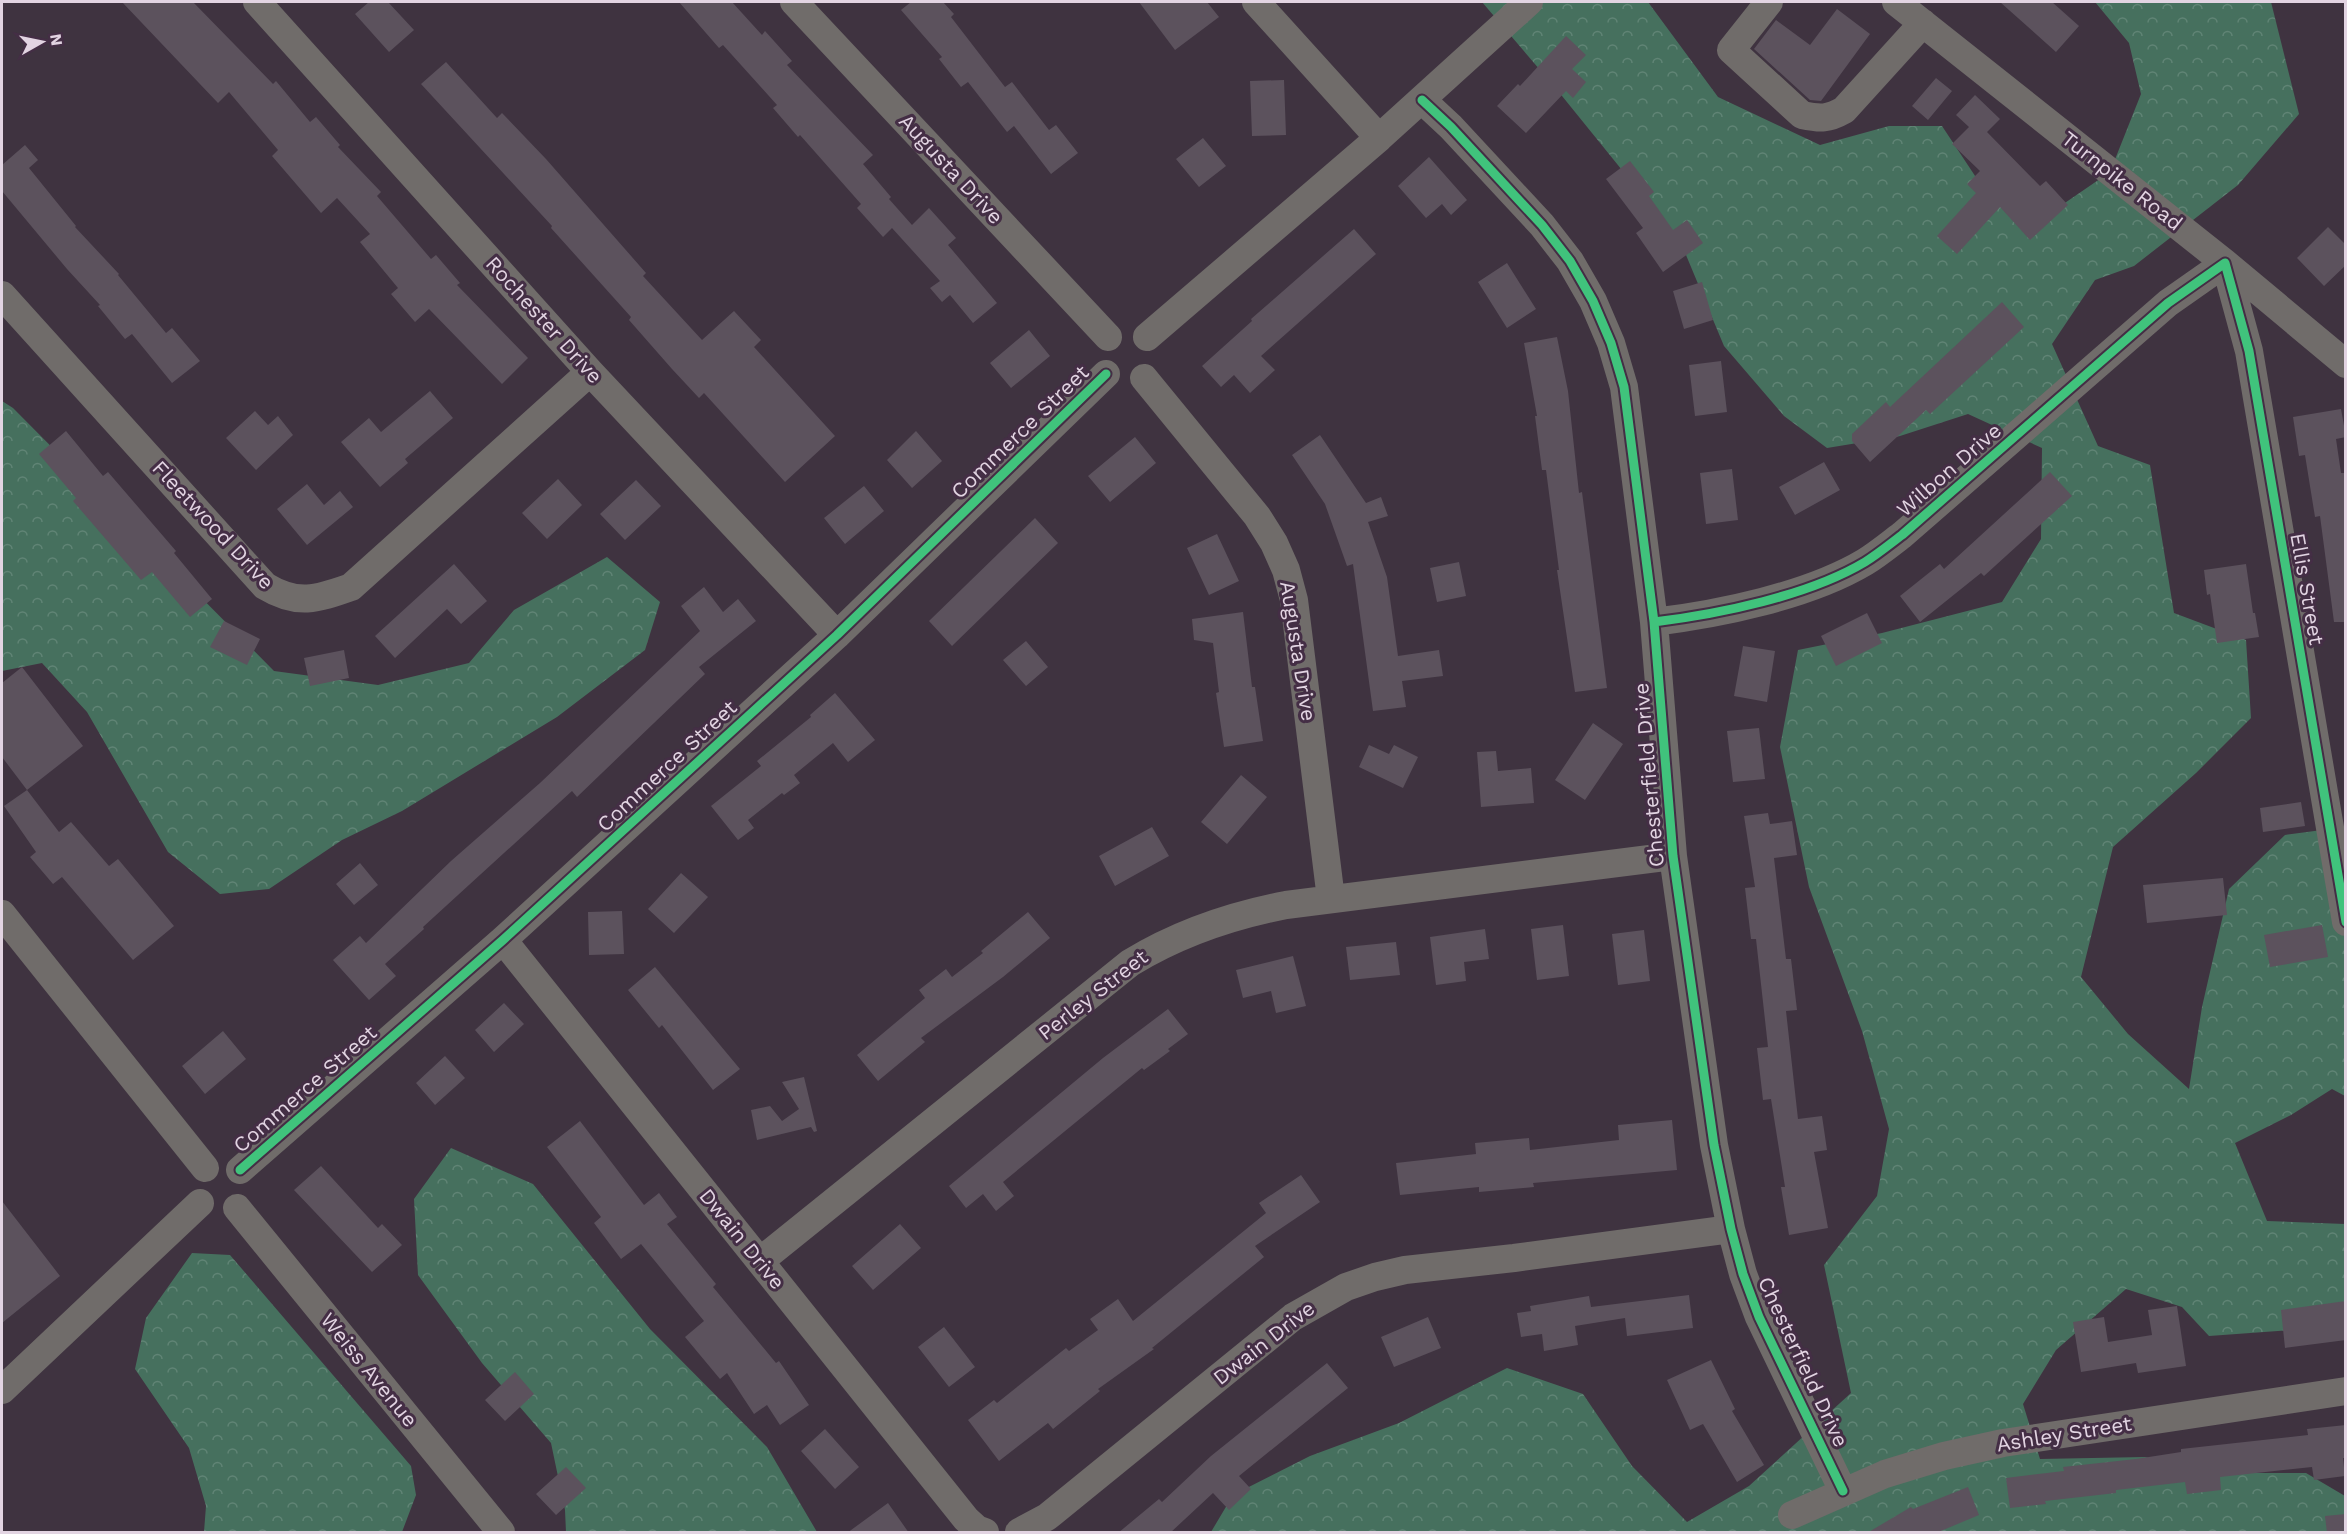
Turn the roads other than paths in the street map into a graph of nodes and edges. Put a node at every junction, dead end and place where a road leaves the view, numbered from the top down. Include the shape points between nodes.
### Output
1 (794, 2) edge
2 (1256, 2) edge
3 (1529, 2) edge
4 (1769, 2) edge
5 (1896, 2) edge
6 (262, 3) edge
7 (1923, 23) junction
8 (1422, 100) junction
9 (1379, 138) junction
10 (2225, 263) junction
11 (2, 295) edge
12 (1108, 337) junction
13 (1147, 337) junction
14 (2346, 364) edge
15 (590, 372) junction
16 (1106, 374) junction
17 (1144, 378) junction
18 (1654, 622) junction
19 (837, 634) junction
20 (1673, 856) junction
21 (1331, 899) junction
22 (2, 914) edge
23 (2346, 922) edge
24 (503, 940) junction
25 (205, 1168) junction
26 (240, 1170) junction
27 (200, 1203) junction
28 (237, 1208) junction
29 (1731, 1229) junction
30 (760, 1261) junction
31 (2, 1390) edge
32 (2346, 1391) edge
33 (1843, 1491) junction
34 (1792, 1515) dead end
35 (501, 1533) edge
36 (985, 1533) edge
37 (1019, 1533) edge

1 - 12 street, Augusta Drive
2 - 9 street
3 - 8 street
4 - 7 street via 1731,50 1802,115 1814,118 1830,118 1844,110
5 - 7 street, Turnpike Road
6 - 15 street, Rochester Drive
7 - 10 street, Turnpike Road
8 - 9 street
8 - 18 street, Chesterfield Drive via 1542,225 1570,261 1593,301 1624,387
9 - 13 street
10 - 14 street, Turnpike Road
10 - 18 street, Wilbon Drive via 2168,303 1902,535 1865,562 1795,592
10 - 23 street, Ellis Street via 2249,351
11 - 15 street, Fleetwood Drive via 265,586 278,594 307,600 351,587
12 - 13 street via 1130,329
12 - 16 street via 1100,353
13 - 17 street via 1154,362
15 - 19 street, Rochester Drive
16 - 17 street via 1122,383
16 - 19 street, Commerce Street
17 - 21 street, Augusta Drive via 1257,516 1286,570 1294,600
18 - 20 street, Chesterfield Drive
19 - 24 street, Commerce Street
20 - 21 street, Perley Street
20 - 29 street, Chesterfield Drive via 1714,1145
21 - 30 street, Perley Street via 1241,914 1197,928 1147,952
22 - 25 street
24 - 26 street, Commerce Street
24 - 30 street, Dwain Drive
25 - 26 street via 224,1162
25 - 27 street via 196,1183
26 - 28 street via 246,1193
27 - 28 street via 214,1213
27 - 31 street
28 - 35 street, Weiss Avenue
29 - 33 street, Chesterfield Drive via 1759,1317
29 - 37 street, Dwain Drive via 1405,1270 1346,1287 1293,1317 1047,1517
30 - 36 street, Dwain Drive via 966,1519
32 - 33 street, Ashley Street via 2003,1443 1944,1456
33 - 34 street, Ashley Street

